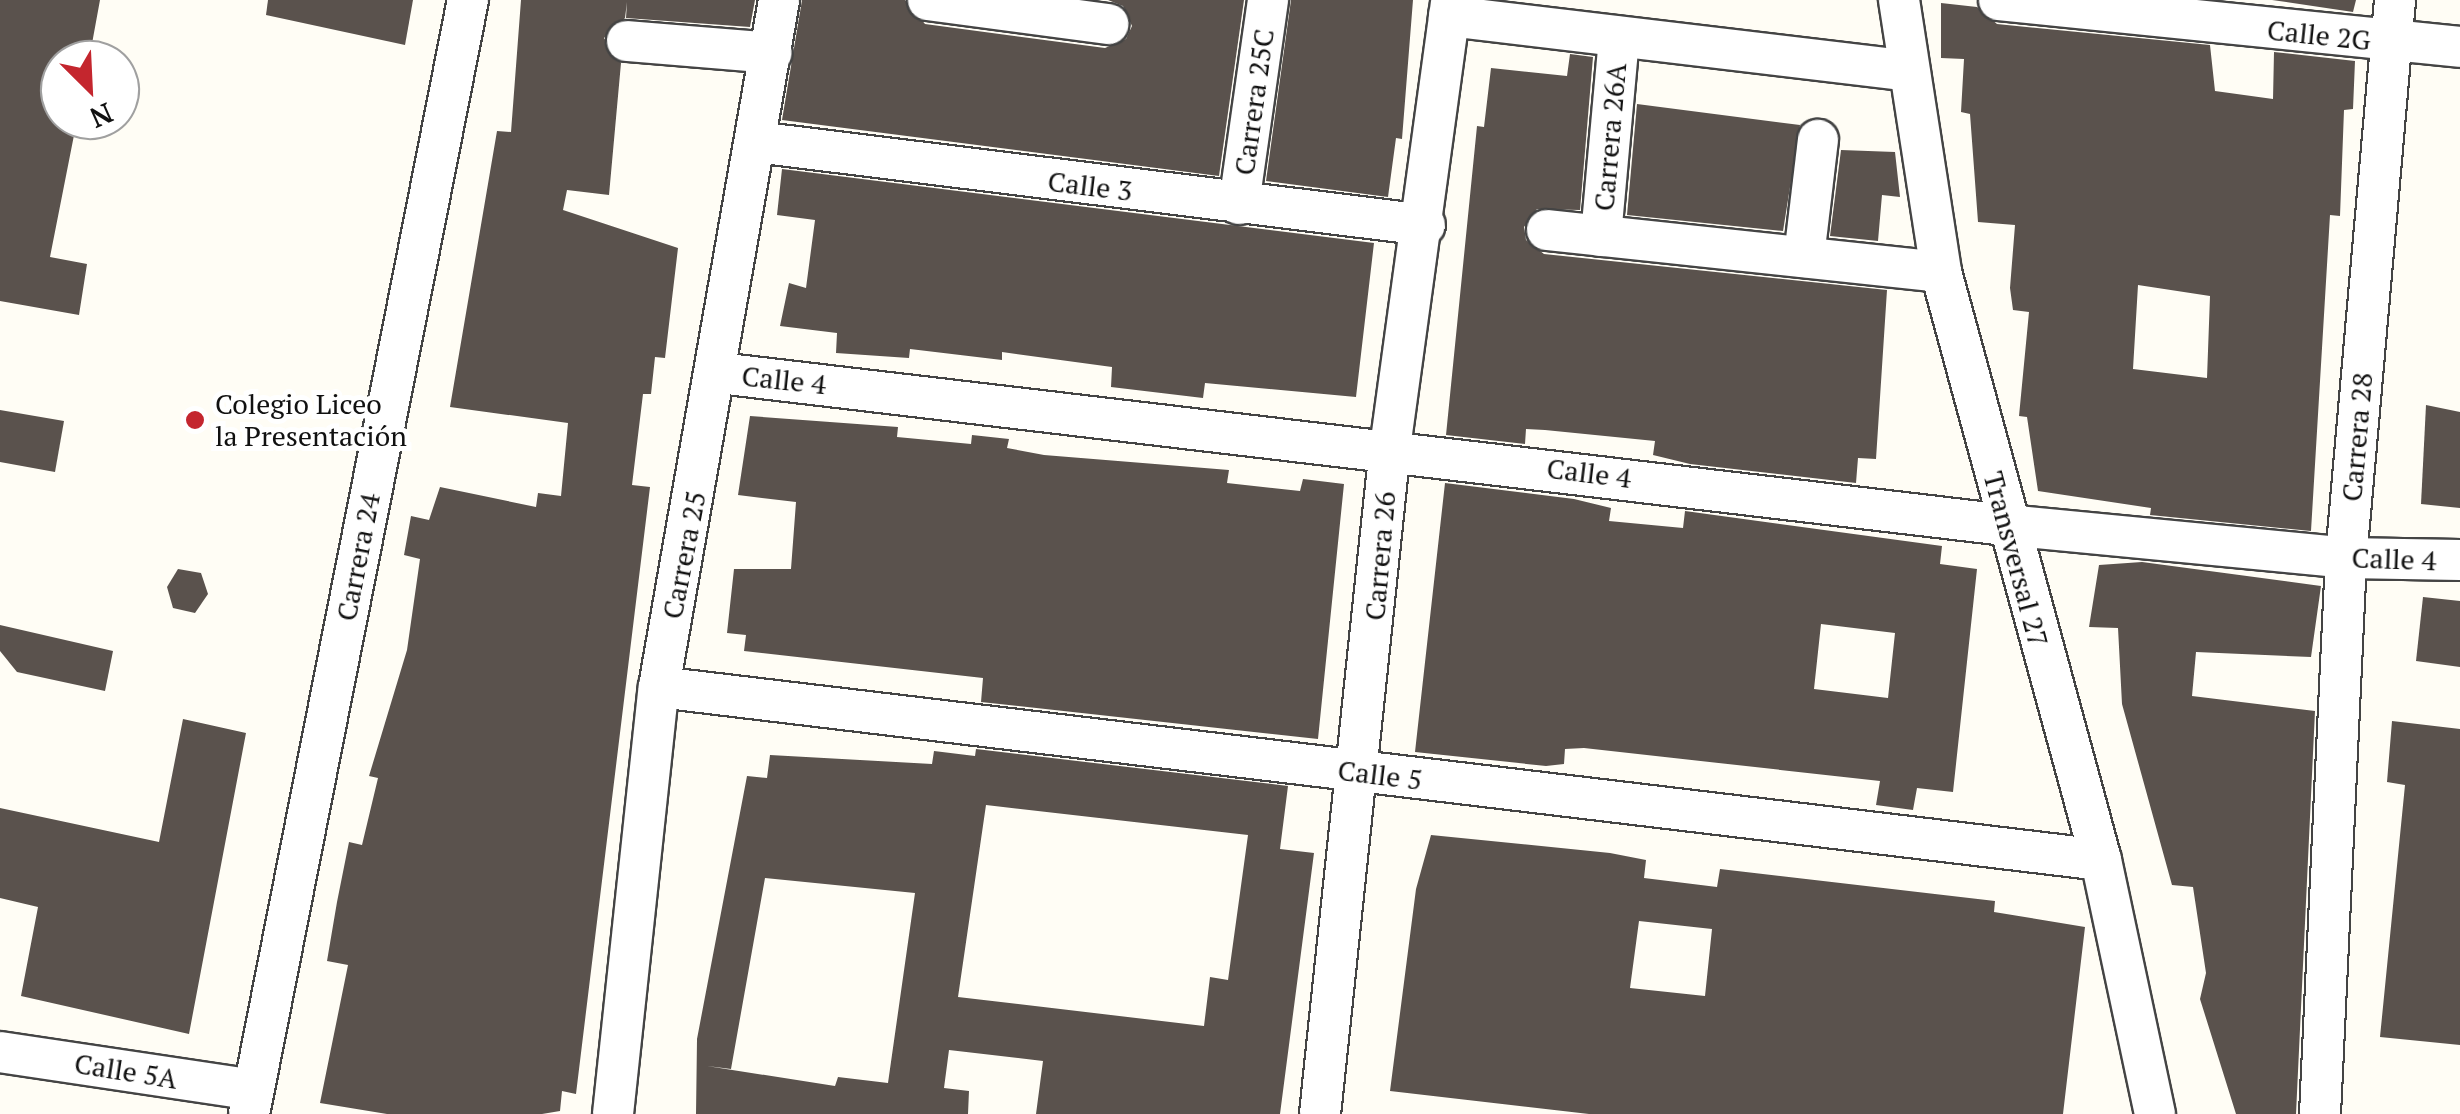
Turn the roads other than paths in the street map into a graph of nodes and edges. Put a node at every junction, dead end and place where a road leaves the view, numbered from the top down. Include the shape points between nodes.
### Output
1 (468, 0) edge
2 (779, 0) edge
3 (1268, 0) edge
4 (1899, 0) edge
5 (1998, 0) edge
6 (2395, 0) edge
7 (928, 1) edge
8 (1450, 8) edge
9 (1108, 24) dead end
10 (1619, 37) junction
11 (627, 41) dead end
12 (2392, 42) junction
13 (2460, 47) edge
14 (772, 53) junction
15 (1908, 71) junction
16 (1818, 140) dead end
17 (756, 142) junction
18 (1239, 204) junction
19 (1425, 225) junction
20 (1548, 230) dead end
21 (1601, 236) junction
22 (1804, 257) junction
23 (1941, 272) junction
24 (719, 373) junction
25 (1390, 448) junction
26 (2006, 524) junction
27 (2346, 558) junction
28 (2460, 560) edge
29 (659, 687) junction
30 (1360, 772) junction
31 (2101, 860) junction
32 (0, 1052) edge
33 (251, 1102) edge
34 (613, 1114) edge
35 (1320, 1114) edge
36 (2154, 1114) edge
37 (2320, 1114) edge

1 - 33 street, Carrera 24
2 - 14 street, Carrera 25
3 - 18 street, Carrera 25C
4 - 15 street, Transversal 27
5 - 12 street, Calle 2G
6 - 12 street, Carrera 28
7 - 9 street
8 - 10 street
8 - 19 street, Carrera 26
10 - 15 street
10 - 21 street, Carrera 26A
11 - 14 street
12 - 13 street, Calle 2G
12 - 27 street, Carrera 28
14 - 17 street, Carrera 25
15 - 23 street, Transversal 27
16 - 22 street
17 - 18 street, Calle 3
17 - 24 street, Carrera 25
18 - 19 street, Calle 3
19 - 25 street, Carrera 26
20 - 21 street
21 - 22 street
22 - 23 street
23 - 26 street, Transversal 27
24 - 25 street, Calle 4
24 - 29 street, Carrera 25
25 - 26 street, Calle 4
25 - 30 street, Carrera 26
26 - 27 street, Calle 4
26 - 31 street, Transversal 27
27 - 28 street, Calle 4
27 - 37 street, Carrera 28
29 - 30 street, Calle 5
29 - 34 street, Carrera 25
30 - 31 street, Calle 5
30 - 35 street, Carrera 26
31 - 36 street, Transversal 27
32 - 33 street, Calle 5A

